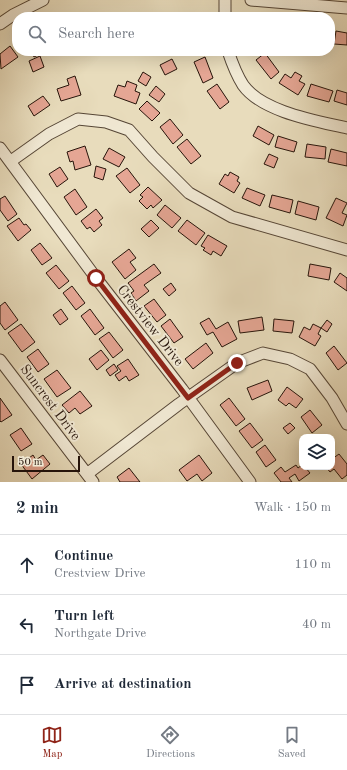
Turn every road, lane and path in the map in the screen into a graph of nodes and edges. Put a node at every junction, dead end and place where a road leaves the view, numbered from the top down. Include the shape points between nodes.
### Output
1 (43, 0) edge
2 (225, 0) edge
3 (251, 0) edge
4 (347, 8) edge
5 (19, 12) edge
6 (225, 12) edge
7 (12, 16) edge
8 (0, 24) edge
9 (230, 56) edge
10 (347, 128) edge
11 (0, 148) edge
12 (11, 161) junction
13 (347, 250) edge
14 (0, 360) edge
15 (188, 398) junction
16 (347, 424) edge
17 (90, 478) edge
18 (250, 482) edge

1 - 5 street
2 - 6 street
3 - 4 street
7 - 8 street
9 - 10 street via 244,86 261,101 287,113
11 - 12 street, Crestview Drive
12 - 13 street via 49,134 78,119 106,122 129,130 189,193 232,217
12 - 15 street, Crestview Drive
14 - 17 street, Suncrest Drive
15 - 16 street via 237,363 263,353 290,359 310,369 332,398
15 - 17 street
15 - 18 street, Crestview Drive

